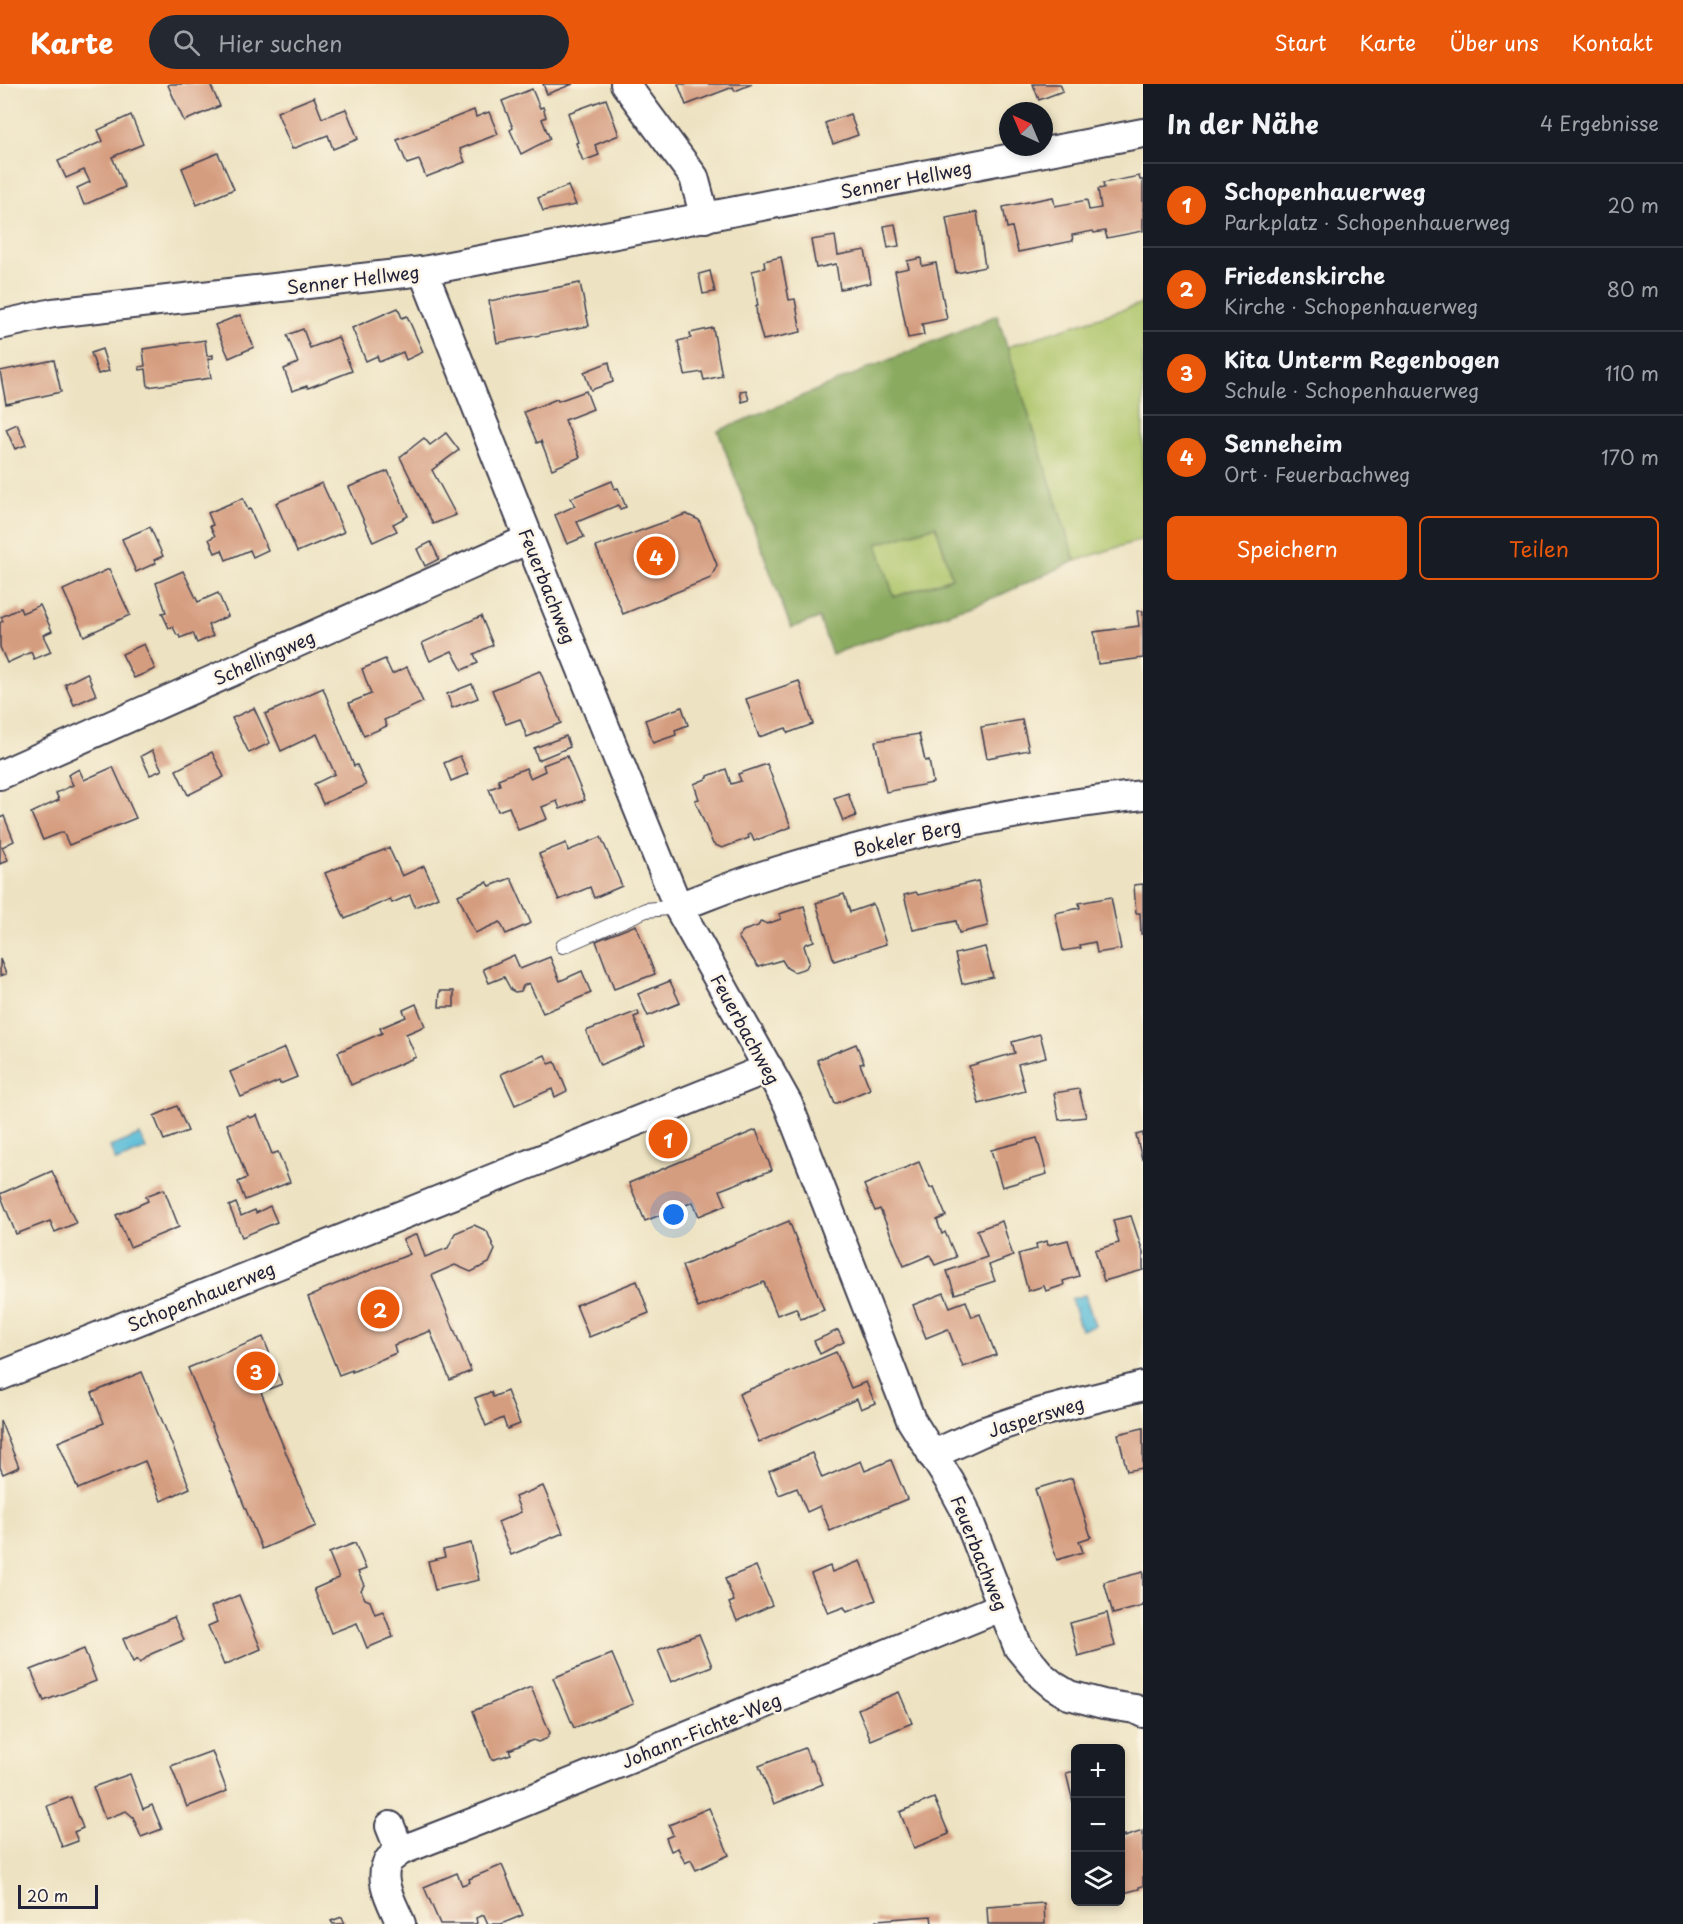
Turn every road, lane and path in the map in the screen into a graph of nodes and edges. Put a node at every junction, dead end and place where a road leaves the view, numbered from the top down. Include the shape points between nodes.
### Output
1 (625, 84) edge
2 (1143, 133) edge
3 (705, 218) junction
4 (423, 271) junction
5 (0, 325) edge
6 (529, 539) junction
7 (0, 775) edge
8 (1143, 795) edge
9 (678, 907) junction
10 (563, 946) dead end
11 (769, 1068) junction
12 (0, 1376) edge
13 (1143, 1386) edge
14 (932, 1455) junction
15 (1001, 1607) junction
16 (1143, 1713) edge
17 (401, 1924) edge

1 - 3 street via 694,177
2 - 3 street, Senner Hellweg
3 - 4 street, Senner Hellweg
4 - 5 street, Senner Hellweg via 53,313
4 - 6 street, Feuerbachweg
6 - 7 street, Schellingweg
6 - 9 street, Feuerbachweg
8 - 9 street, Bokeler Berg via 1008,814 854,849 767,874
9 - 10 lane via 646,910
9 - 11 street, Feuerbachweg
11 - 12 street, Schopenhauerweg
11 - 14 street, Feuerbachweg via 806,1147 911,1420
13 - 14 street, Jaspersweg via 1042,1412 982,1432
14 - 15 street, Feuerbachweg via 963,1508
15 - 16 street, Feuerbachweg via 1018,1647 1054,1686 1069,1695
15 - 17 street, Johann-Fichte-Weg via 395,1838 384,1882

